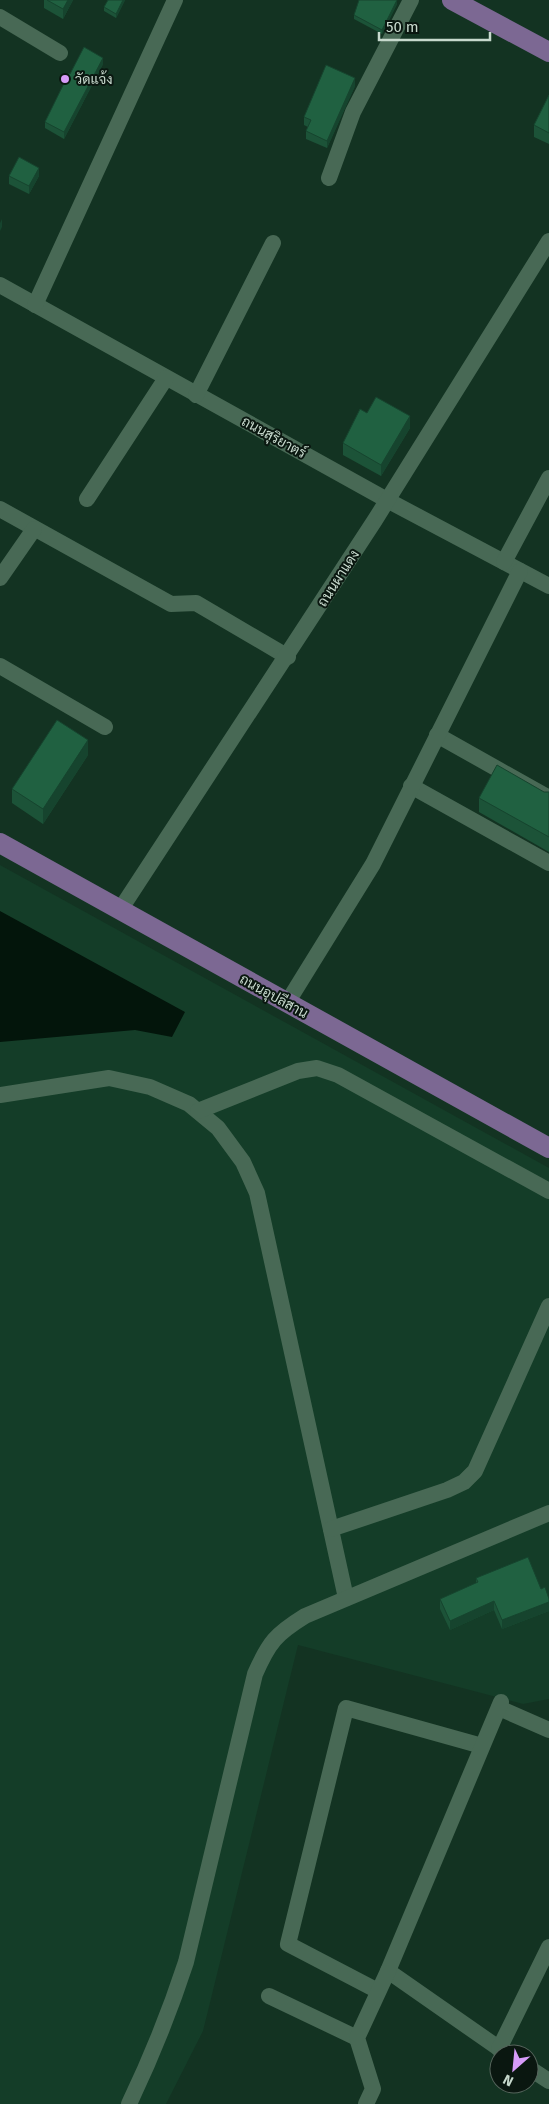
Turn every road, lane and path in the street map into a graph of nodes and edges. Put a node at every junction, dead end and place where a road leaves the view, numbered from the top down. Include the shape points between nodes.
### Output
1 (175, 0) edge
2 (412, 0) edge
3 (452, 0) edge
4 (0, 17) edge
5 (549, 52) edge
6 (60, 53) dead end
7 (330, 178) dead end
8 (549, 241) edge
9 (273, 243) dead end
10 (0, 285) edge
11 (35, 305) junction
12 (166, 378) junction
13 (196, 394) junction
14 (549, 478) edge
15 (87, 499) dead end
16 (387, 500) junction
17 (0, 508) edge
18 (34, 529) junction
19 (504, 562) junction
20 (520, 571) junction
21 (0, 578) edge
22 (549, 586) edge
23 (288, 657) junction
24 (0, 666) edge
25 (105, 727) dead end
26 (437, 736) junction
27 (411, 786) junction
28 (549, 798) edge
29 (0, 842) edge
30 (549, 864) edge
31 (120, 910) junction
32 (287, 1003) junction
33 (0, 1095) edge
34 (198, 1111) junction
35 (549, 1148) edge
36 (549, 1191) edge
37 (549, 1306) edge
38 (549, 1513) edge
39 (331, 1529) junction
40 (346, 1598) junction
41 (549, 1730) edge
42 (482, 1746) junction
43 (549, 1947) edge
44 (388, 1971) junction
45 (378, 1991) junction
46 (269, 1996) dead end
47 (357, 2038) junction
48 (493, 2044) edge
49 (506, 2044) edge
50 (129, 2104) edge
51 (366, 2104) edge

1 - 11 street
2 - 7 street via 353,112
3 - 5 main road
4 - 6 street
8 - 16 street, ถนนผาแดง
9 - 13 street
10 - 11 street, ถนนสุริยาตร์
11 - 12 street, ถนนสุริยาตร์
12 - 13 street, ถนนสุริยาตร์
12 - 15 street
13 - 16 street, ถนนสุริยาตร์
14 - 19 street
16 - 19 street, ถนนสุริยาตร์
16 - 23 street, ถนนผาแดง
17 - 18 street
18 - 21 street
18 - 23 street via 171,604 196,602
19 - 20 street, ถนนสุริยาตร์
20 - 22 street, ถนนสุริยาตร์
20 - 26 street
23 - 31 street, ถนนผาแดง
24 - 25 street
26 - 27 street
26 - 28 street
27 - 30 street
27 - 32 street via 373,864
29 - 31 main road, ถนนอุปลีสาน
31 - 32 main road, ถนนอุปลีสาน
32 - 35 main road, ถนนอุปลีสาน
33 - 34 street via 109,1078 150,1086
34 - 36 street via 298,1071 316,1068 338,1075
34 - 39 street via 218,1128 243,1162 257,1193
37 - 39 street via 475,1471 464,1482 447,1490
38 - 40 street
39 - 40 street
40 - 50 street via 305,1616 282,1631 262,1657 255,1674 186,1962 148,2065
41 - 42 street via 500,1705
42 - 44 street
42 - 45 street via 346,1708 288,1944
43 - 49 street
44 - 45 street
44 - 48 street
45 - 47 street
46 - 47 street
47 - 51 street via 372,2089

